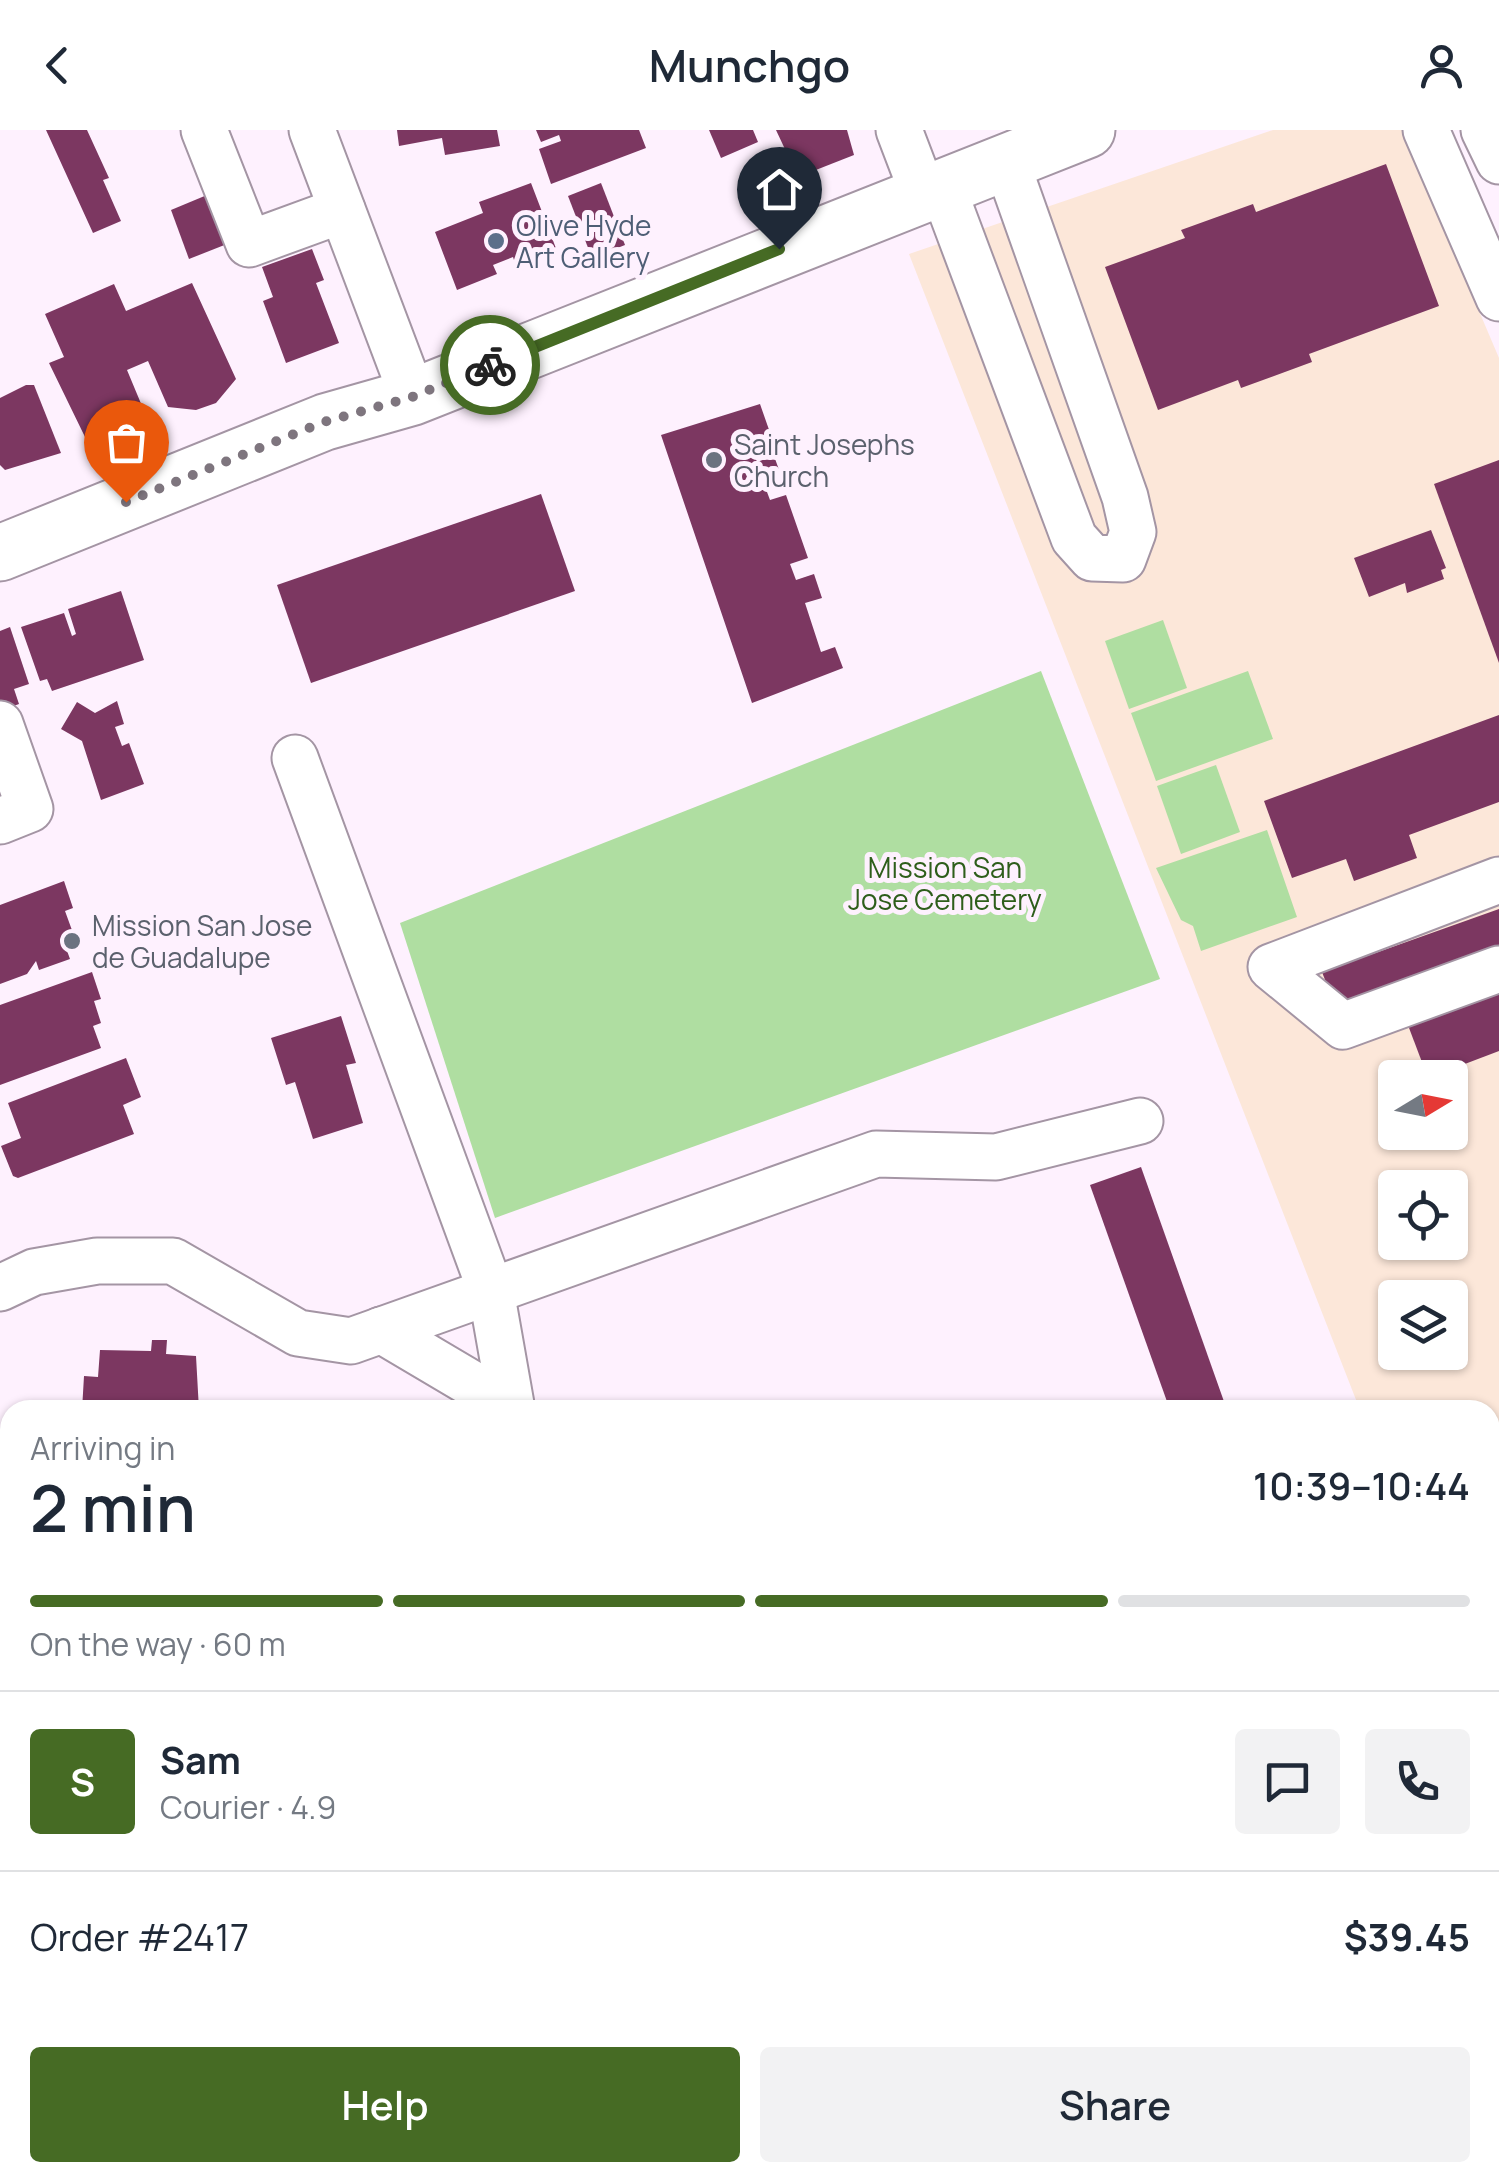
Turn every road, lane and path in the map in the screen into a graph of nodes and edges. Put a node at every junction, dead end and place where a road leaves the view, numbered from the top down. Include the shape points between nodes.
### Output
1 (204, 130) edge
2 (312, 130) edge
3 (900, 130) edge
4 (1087, 130) edge
5 (1426, 130) edge
6 (1484, 130) edge
7 (997, 152) edge
8 (1499, 161) edge
9 (932, 189) junction
10 (342, 210) junction
11 (1499, 298) edge
12 (412, 397) junction
13 (0, 553) edge
14 (0, 724) edge
15 (295, 758) dead end
16 (0, 821) edge
17 (1499, 880) edge
18 (1499, 969) edge
19 (1140, 1121) dead end
20 (0, 1288) edge
21 (490, 1292) junction
22 (382, 1330) junction
23 (499, 1400) edge
24 (510, 1400) edge

1 - 10 street via 249,244
2 - 10 street
3 - 9 street
4 - 7 main road
5 - 11 street
6 - 8 street
7 - 9 main road
7 - 9 street via 1125,496 1133,532 1123,559 1092,558 1074,538
9 - 12 main road
10 - 12 street
12 - 13 main road via 324,422
14 - 16 street via 30,809
15 - 21 street
17 - 18 street via 1271,967 1342,1026
19 - 21 street via 996,1158 876,1154
20 - 22 street via 34,1272 97,1261 173,1261 298,1334 351,1341
21 - 22 street
21 - 24 street
22 - 23 street

